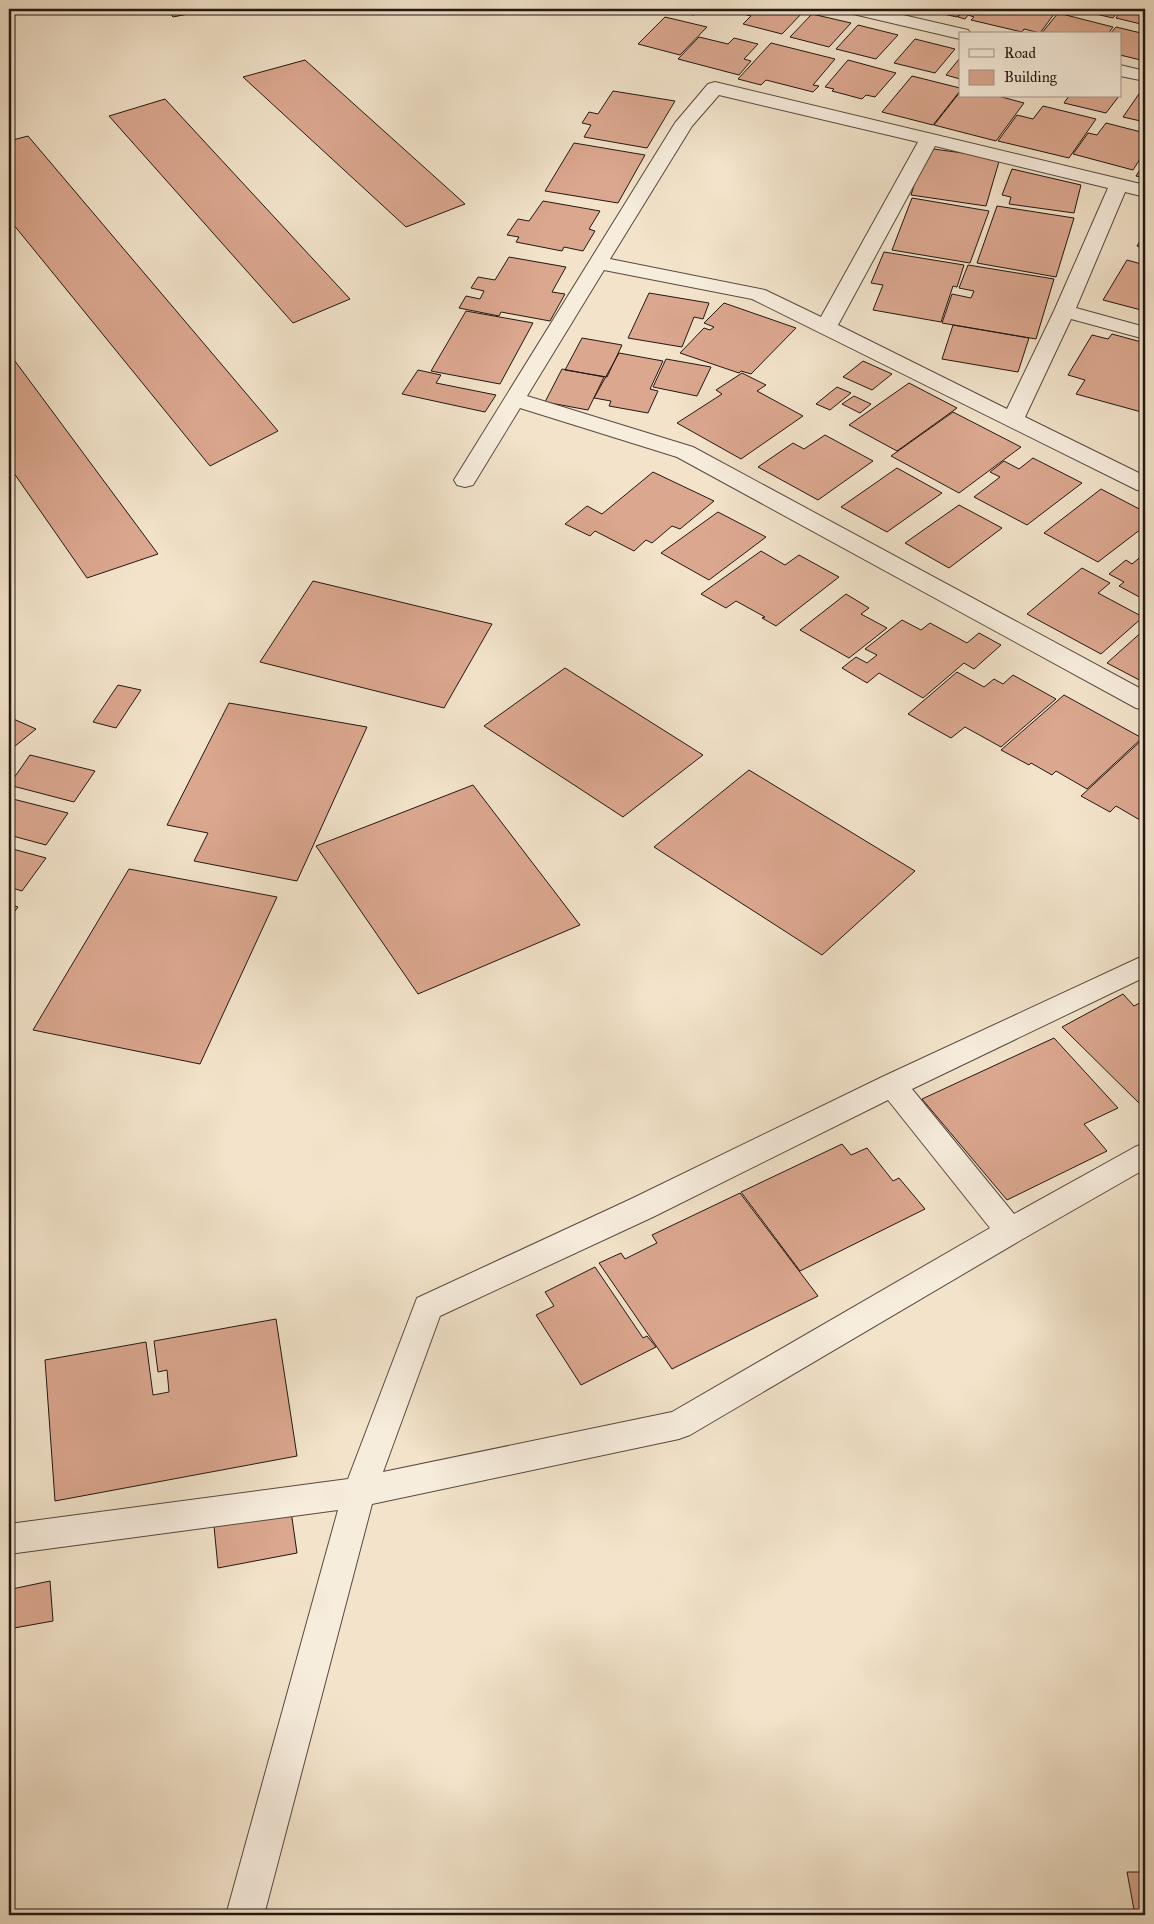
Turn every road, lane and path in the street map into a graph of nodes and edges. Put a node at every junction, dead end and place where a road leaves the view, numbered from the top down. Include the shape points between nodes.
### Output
1 (855, 9) edge
2 (959, 33) edge
3 (1122, 70) edge
4 (1145, 76) edge
5 (929, 139) junction
6 (1119, 184) junction
7 (1145, 191) edge
8 (597, 263) junction
9 (1064, 311) junction
10 (826, 328) junction
11 (1145, 333) edge
12 (516, 400) junction
13 (1013, 420) junction
14 (465, 480) dead end
15 (1145, 485) edge
16 (1145, 702) edge
17 (1145, 965) edge
18 (892, 1085) junction
19 (1145, 1155) edge
20 (1010, 1230) junction
21 (359, 1492) junction
22 (9, 1539) edge
23 (245, 1915) edge

1 - 2 street
3 - 4 street
5 - 6 street
5 - 8 street via 715,88 684,123
5 - 10 street
6 - 7 street
6 - 9 street
8 - 10 street via 758,294
8 - 12 street
9 - 11 street
9 - 13 street
10 - 13 street
12 - 14 street
12 - 16 street via 685,452
13 - 15 street
17 - 18 street
18 - 20 street
18 - 21 street via 642,1208 428,1307
19 - 20 street
20 - 21 street via 679,1425
21 - 22 street
21 - 23 street

